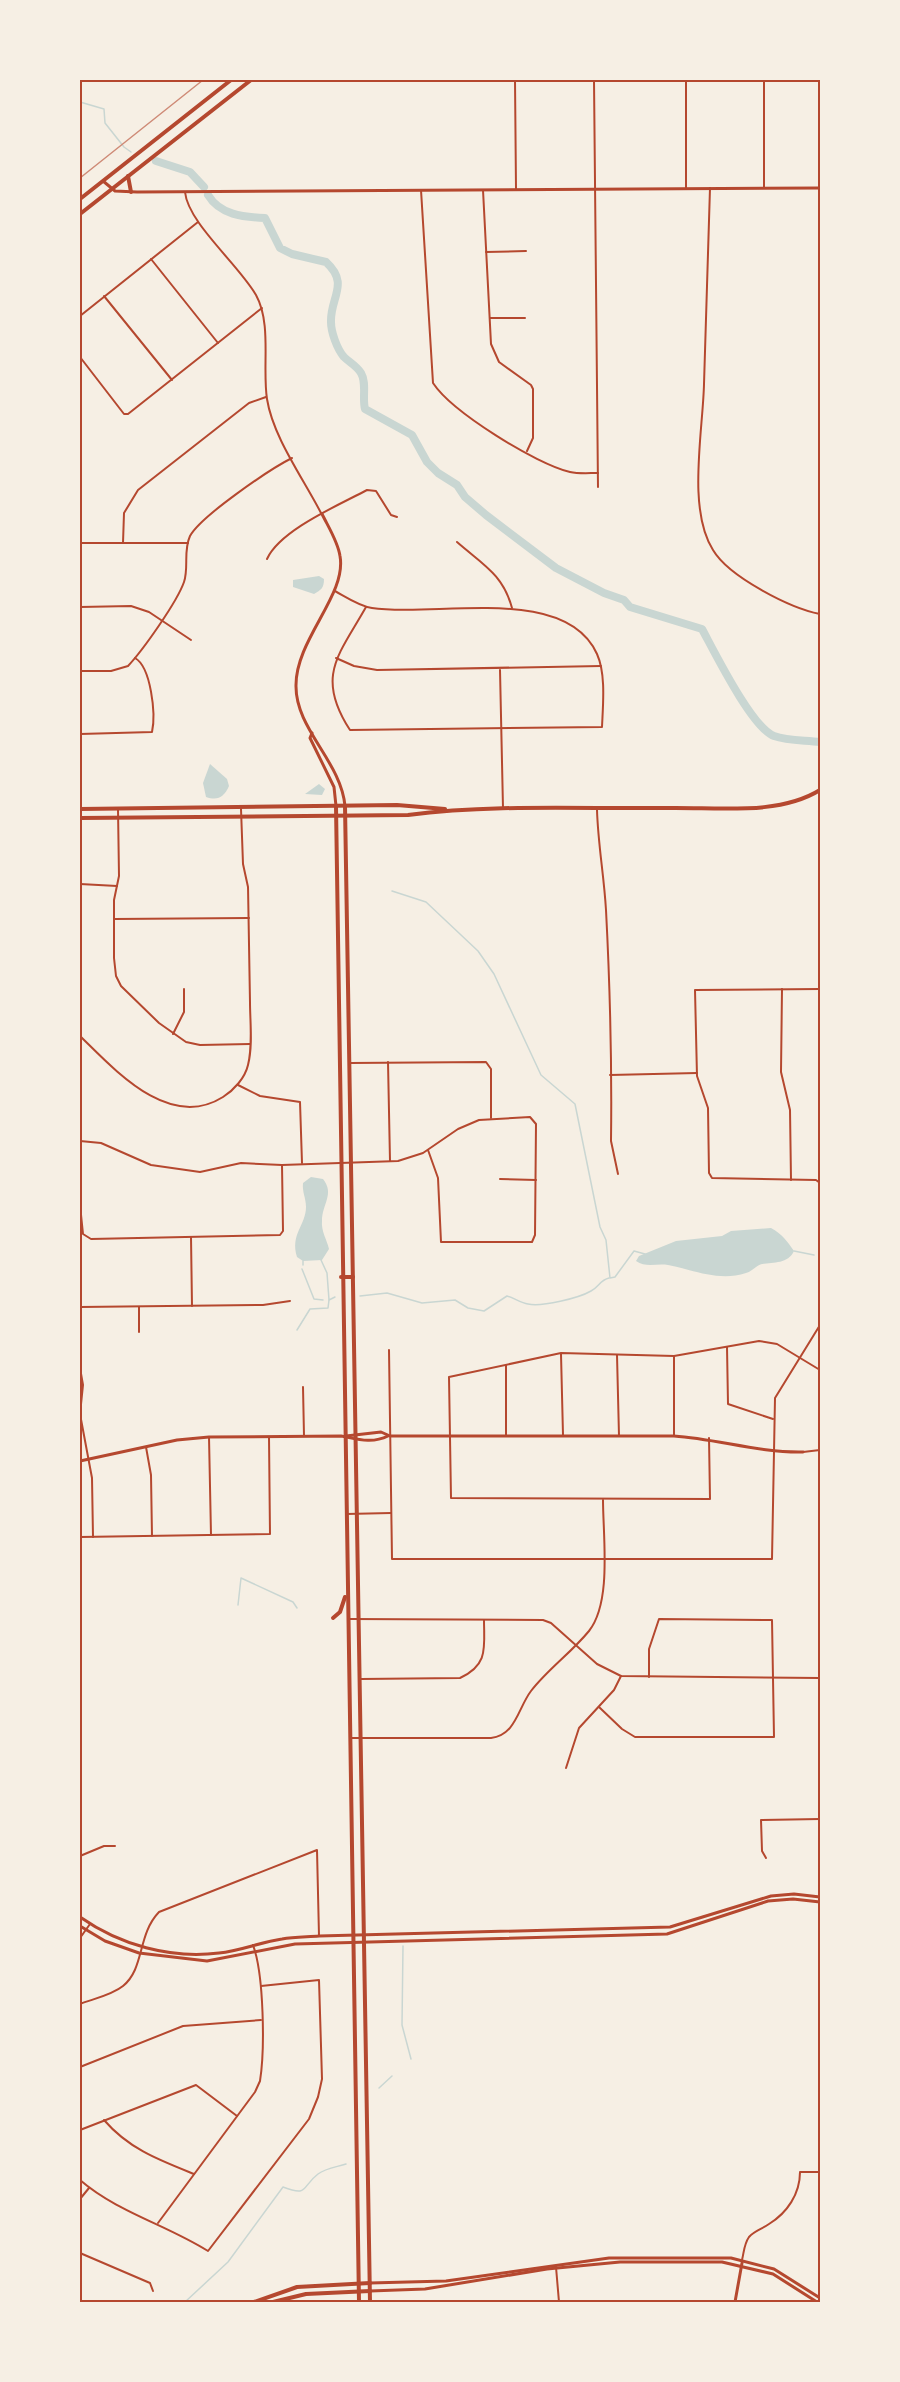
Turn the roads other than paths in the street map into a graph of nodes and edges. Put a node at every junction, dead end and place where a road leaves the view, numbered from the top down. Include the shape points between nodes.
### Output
1 (231, 80) edge
2 (251, 80) edge
3 (515, 80) edge
4 (594, 80) edge
5 (686, 80) edge
6 (764, 80) edge
7 (128, 176) junction
8 (103, 181) junction
9 (686, 188) junction
10 (710, 188) junction
11 (764, 188) junction
12 (820, 188) edge
13 (110, 189) junction
14 (483, 189) junction
15 (516, 189) junction
16 (596, 189) junction
17 (421, 190) junction
18 (131, 192) junction
19 (185, 192) junction
20 (80, 200) edge
21 (80, 214) edge
22 (198, 222) junction
23 (526, 251) dead end
24 (486, 252) junction
25 (151, 259) junction
26 (104, 296) junction
27 (262, 308) junction
28 (80, 316) edge
29 (490, 318) junction
30 (525, 318) dead end
31 (218, 343) junction
32 (80, 357) edge
33 (172, 380) junction
34 (267, 397) junction
35 (527, 451) junction
36 (292, 458) junction
37 (598, 473) junction
38 (598, 487) dead end
39 (322, 514) junction
40 (397, 517) dead end
41 (457, 542) dead end
42 (80, 543) edge
43 (123, 543) junction
44 (188, 543) junction
45 (267, 559) dead end
46 (335, 591) junction
47 (80, 607) edge
48 (366, 607) junction
49 (512, 608) junction
50 (820, 614) edge
51 (160, 620) junction
52 (191, 640) dead end
53 (135, 658) junction
54 (336, 658) junction
55 (601, 666) junction
56 (500, 670) junction
57 (80, 671) edge
58 (501, 728) junction
59 (312, 733) junction
60 (80, 734) edge
61 (820, 790) edge
62 (336, 806) junction
63 (345, 806) junction
64 (241, 808) junction
65 (503, 808) junction
66 (597, 808) junction
67 (80, 809) edge
68 (118, 809) junction
69 (453, 810) junction
70 (336, 815) junction
71 (345, 815) junction
72 (241, 816) junction
73 (80, 818) edge
74 (118, 818) junction
75 (80, 884) edge
76 (117, 886) junction
77 (249, 918) junction
78 (114, 919) junction
79 (184, 989) dead end
80 (782, 989) junction
81 (820, 989) edge
82 (338, 992) junction
83 (349, 992) junction
84 (173, 1034) junction
85 (80, 1036) edge
86 (250, 1044) junction
87 (388, 1062) junction
88 (350, 1063) junction
89 (697, 1073) junction
90 (610, 1075) junction
91 (238, 1085) junction
92 (491, 1118) junction
93 (80, 1141) edge
94 (428, 1150) junction
95 (340, 1161) junction
96 (351, 1161) junction
97 (390, 1161) junction
98 (302, 1163) junction
99 (282, 1165) junction
100 (618, 1174) dead end
101 (500, 1179) dead end
102 (536, 1180) junction
103 (791, 1180) junction
104 (820, 1183) edge
105 (80, 1205) edge
106 (191, 1237) junction
107 (341, 1277) junction
108 (353, 1277) junction
109 (290, 1301) dead end
110 (192, 1306) junction
111 (80, 1307) edge
112 (139, 1307) junction
113 (820, 1325) edge
114 (139, 1332) dead end
115 (727, 1347) junction
116 (388, 1350) dead end
117 (561, 1353) junction
118 (617, 1354) junction
119 (674, 1356) junction
120 (800, 1359) junction
121 (506, 1365) junction
122 (80, 1368) edge
123 (820, 1370) edge
124 (303, 1387) dead end
125 (773, 1419) junction
126 (356, 1433) junction
127 (449, 1434) junction
128 (506, 1435) junction
129 (563, 1435) junction
130 (345, 1436) junction
131 (390, 1436) junction
132 (619, 1436) junction
133 (674, 1436) junction
134 (209, 1437) junction
135 (269, 1437) junction
136 (304, 1437) junction
137 (709, 1438) junction
138 (356, 1440) junction
139 (146, 1446) junction
140 (820, 1450) edge
141 (803, 1452) joint
142 (774, 1453) junction
143 (88, 1459) junction
144 (80, 1461) edge
145 (603, 1499) junction
146 (345, 1514) junction
147 (357, 1514) junction
148 (391, 1514) junction
149 (211, 1535) junction
150 (152, 1536) junction
151 (80, 1537) edge
152 (93, 1537) junction
153 (603, 1560) junction
154 (346, 1591) junction
155 (333, 1618) dead end
156 (357, 1618) junction
157 (347, 1619) junction
158 (484, 1619) junction
159 (576, 1645) junction
160 (621, 1676) junction
161 (649, 1678) junction
162 (773, 1678) junction
163 (820, 1678) edge
164 (358, 1679) junction
165 (599, 1707) junction
166 (350, 1738) junction
167 (360, 1738) junction
168 (566, 1768) dead end
169 (820, 1819) edge
170 (115, 1846) dead end
171 (352, 1853) junction
172 (362, 1853) junction
173 (80, 1856) edge
174 (766, 1858) dead end
175 (820, 1900) edge
176 (80, 1917) edge
177 (90, 1924) junction
178 (80, 1926) edge
179 (86, 1930) junction
180 (363, 1935) junction
181 (319, 1936) junction
182 (353, 1936) junction
183 (80, 1938) edge
184 (363, 1942) junction
185 (353, 1943) junction
186 (253, 1945) junction
187 (141, 1947) junction
188 (256, 1952) junction
189 (140, 1953) junction
190 (261, 1986) junction
191 (80, 2004) edge
192 (261, 2020) junction
193 (80, 2067) edge
194 (237, 2115) junction
195 (104, 2120) junction
196 (80, 2130) edge
197 (820, 2172) edge
198 (194, 2174) junction
199 (80, 2180) edge
200 (89, 2188) junction
201 (80, 2199) edge
202 (158, 2223) junction
203 (80, 2253) edge
204 (742, 2263) junction
205 (556, 2266) junction
206 (370, 2283) junction
207 (359, 2284) junction
208 (153, 2291) dead end
209 (277, 2292) junction
210 (359, 2292) junction
211 (370, 2292) junction
212 (820, 2298) edge
213 (279, 2300) junction
214 (254, 2302) edge
215 (273, 2302) edge
216 (359, 2302) edge
217 (370, 2302) edge
218 (559, 2302) edge
219 (735, 2302) edge
220 (817, 2302) edge

1 - 8 main road
2 - 7 main road
3 - 15 street
4 - 16 street
5 - 9 street
6 - 11 street
7 - 13 main road
7 - 18 main road
8 - 13 street
8 - 20 main road
9 - 10 street
9 - 16 street
10 - 11 street
10 - 50 street via 700,471 702,522 713,551 723,562 779,599
11 - 12 street
13 - 18 street
13 - 21 main road
14 - 15 street
14 - 17 street
14 - 24 street
15 - 16 street
16 - 37 street
17 - 19 street
17 - 35 street via 433,383 479,426
18 - 19 street
19 - 22 street via 189,210
22 - 25 street
22 - 27 street
23 - 24 street
24 - 29 street
25 - 26 street
25 - 31 street
26 - 28 street
26 - 33 street
27 - 31 street
27 - 34 street
29 - 30 street
29 - 35 street via 491,344 499,362 533,389 533,438
31 - 33 street
32 - 33 street via 124,414
34 - 36 street via 278,434
34 - 43 street via 249,403 138,490 124,513
35 - 37 street via 556,468
36 - 39 street
36 - 44 street via 197,527
37 - 38 street
39 - 40 street via 372,489 391,515
39 - 45 street via 271,550
39 - 46 street via 341,557
41 - 49 street via 503,583
42 - 43 street
43 - 44 street
44 - 51 street via 184,581
46 - 48 street
46 - 59 street via 311,632 297,672 297,699
47 - 51 street via 131,606
48 - 49 street
48 - 54 street
49 - 55 street via 539,612 579,632 596,652
51 - 52 street
51 - 53 street
53 - 57 street via 124,669
53 - 60 street via 146,669 152,732
54 - 56 street via 377,670
54 - 58 street via 331,683 350,730
55 - 56 street
55 - 58 street via 602,727
56 - 58 street
58 - 65 street
59 - 62 street via 310,738 334,787
59 - 63 street via 342,787
61 - 66 main road via 777,805
62 - 63 main road
62 - 64 main road
62 - 70 main road
63 - 69 main road
63 - 71 main road
64 - 68 main road
64 - 72 street
65 - 66 main road
65 - 69 main road
66 - 90 street via 608,933
67 - 68 main road
68 - 74 street
69 - 71 main road
70 - 71 main road
70 - 72 main road
70 - 82 main road
71 - 83 main road
72 - 74 main road
72 - 77 street
73 - 74 main road
74 - 76 street
75 - 76 street
76 - 78 street
77 - 78 street
77 - 86 street
78 - 84 street via 116,976 138,1004
79 - 84 street via 184,1012
80 - 81 street
80 - 89 street via 695,990
80 - 103 street via 781,1072 790,1110
82 - 83 main road
82 - 95 main road
83 - 88 main road
84 - 86 street via 200,1045
85 - 91 street via 128,1081 179,1106 208,1104
86 - 91 street via 246,1072
87 - 88 street
87 - 92 street via 486,1062 491,1069
87 - 97 street
88 - 96 main road
89 - 90 street
89 - 103 street via 708,1108 712,1178
90 - 100 street via 611,1141
91 - 98 street via 260,1096 300,1102
92 - 94 street via 468,1124
92 - 102 street via 534,1120
93 - 99 street via 101,1143 151,1165 188,1172 241,1163
94 - 97 street
94 - 102 street via 438,1178 441,1242 532,1242
95 - 96 street
95 - 98 street
95 - 107 main road
96 - 97 street
96 - 108 main road
98 - 99 street
99 - 106 street via 280,1235
101 - 102 street
103 - 104 street
105 - 106 street via 83,1234 91,1239
106 - 110 street
107 - 108 main road
107 - 130 main road
108 - 126 main road
109 - 110 street
110 - 112 street
111 - 112 street
112 - 114 street
113 - 120 street
115 - 119 street
115 - 120 street via 759,1341 777,1344
115 - 125 street via 728,1404
116 - 131 street
117 - 118 street
117 - 121 street
117 - 129 street
118 - 119 street
118 - 132 street
119 - 133 street
120 - 123 street
120 - 125 street via 775,1398
121 - 127 street via 449,1377
121 - 128 street
122 - 143 street via 80,1414
124 - 136 street
125 - 142 street
126 - 130 street
126 - 131 street via 381,1432
126 - 138 main road
127 - 128 street
127 - 131 street
127 - 145 street via 451,1498
128 - 129 street
129 - 132 street
130 - 136 street
130 - 138 street
130 - 146 main road
131 - 138 street
131 - 148 street
132 - 133 street
133 - 137 street
134 - 135 street
134 - 139 street
134 - 149 street
135 - 136 street
135 - 149 street via 270,1534
137 - 142 street
137 - 145 street via 710,1498
138 - 147 main road
139 - 143 street
139 - 150 street via 151,1475
140 - 141 street
141 - 142 street
142 - 153 street via 772,1559
143 - 144 street
143 - 152 street
145 - 153 street
146 - 147 street
146 - 154 main road
147 - 148 street
147 - 156 main road
148 - 153 street via 392,1559
149 - 150 street
150 - 152 street
151 - 152 street
153 - 159 street via 598,1615
154 - 155 main road via 343,1608
154 - 157 main road
156 - 157 street
156 - 158 street
156 - 164 main road
157 - 166 main road
158 - 159 street via 543,1620
158 - 164 street via 482,1661 460,1678
159 - 160 street via 597,1664
159 - 167 street via 531,1692 511,1727 498,1737
160 - 161 street
160 - 165 street
161 - 162 street
161 - 162 street via 649,1649 659,1619 772,1620
162 - 163 street
162 - 165 street via 774,1737 635,1737
164 - 167 main road
165 - 168 street via 579,1728
166 - 167 street
166 - 171 main road
167 - 172 main road
169 - 174 street via 761,1820 762,1851
170 - 173 street via 104,1846
171 - 172 main road
171 - 182 main road
172 - 180 main road
175 - 180 street via 794,1894 771,1896 670,1927
175 - 184 street via 768,1902 667,1934
176 - 177 street
177 - 179 street
177 - 187 street
178 - 179 street
179 - 183 street
179 - 189 street via 118,1947
180 - 182 street
180 - 184 main road
181 - 182 street
181 - 186 street
181 - 187 street via 316,1850 159,1912 145,1929
182 - 185 main road
184 - 185 street
184 - 206 main road
185 - 188 street via 296,1944
185 - 207 main road
186 - 187 street via 196,1954
186 - 188 street
187 - 189 street
188 - 189 street via 207,1961
188 - 190 street
189 - 191 street via 136,1969 121,1988
190 - 192 street
190 - 202 street via 319,1980 321,2079 309,2119 208,2251
192 - 193 street via 183,2026
192 - 194 street via 260,2081
194 - 195 street via 196,2085
194 - 198 street
195 - 196 street
195 - 198 street via 136,2149
197 - 204 street via 800,2172 799,2187 791,2203 772,2222 750,2235
198 - 202 street
199 - 200 street
200 - 201 street
200 - 202 street
203 - 208 street via 150,2283
204 - 205 street
204 - 212 street via 774,2269
204 - 219 street
204 - 220 street via 773,2274
205 - 206 street via 446,2282
205 - 211 street via 425,2289
205 - 218 street
206 - 207 main road
206 - 211 main road
207 - 209 main road via 308,2285
207 - 210 main road
209 - 213 main road
209 - 214 main road
210 - 211 main road
210 - 213 main road via 313,2293
210 - 216 main road
211 - 217 main road
213 - 215 main road

